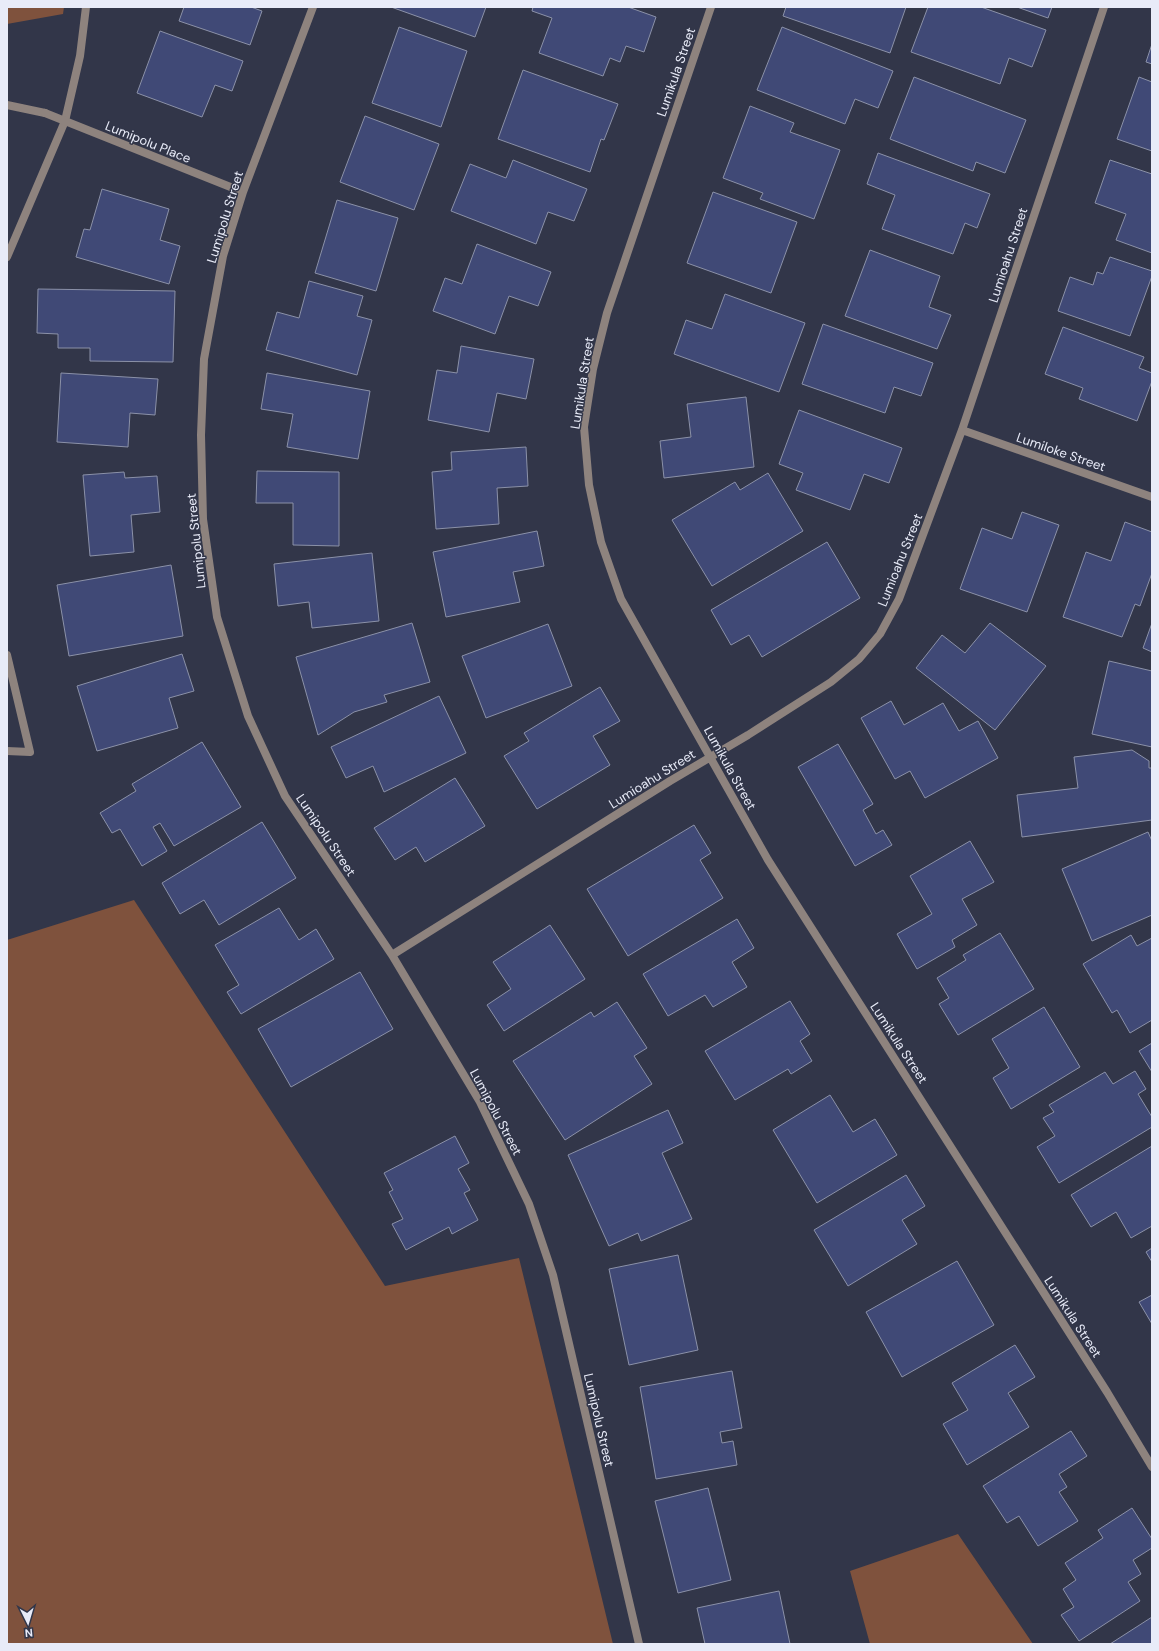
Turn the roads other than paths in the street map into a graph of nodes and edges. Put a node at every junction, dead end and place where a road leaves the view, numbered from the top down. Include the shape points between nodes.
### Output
1 (86, 7) edge
2 (313, 7) edge
3 (711, 7) edge
4 (1104, 7) edge
5 (7, 105) edge
6 (65, 121) junction
7 (243, 192) junction
8 (7, 257) edge
9 (962, 430) junction
10 (1152, 497) edge
11 (7, 655) edge
12 (7, 751) edge
13 (710, 757) junction
14 (392, 955) junction
15 (1152, 1467) edge
16 (639, 1644) edge

1 - 6 street via 80,56
2 - 7 street, Lumipolu Street
3 - 13 street, Lumikula Street via 607,313 593,369 584,427 589,485 602,542 621,599
4 - 9 street, Lumioahu Street
5 - 6 street, Lumipolu Place via 45,113
6 - 7 street, Lumipolu Place
6 - 8 street
7 - 14 street, Lumipolu Street via 223,256 204,359 201,435 203,519 217,617 248,716 285,796
9 - 10 street, Lumiloke Street
9 - 13 street, Lumioahu Street via 899,599 880,634 859,659 831,682
11 - 12 street via 30,752
13 - 14 street, Lumioahu Street
13 - 15 street, Lumikula Street via 772,867 1107,1392
14 - 16 street, Lumipolu Street via 480,1102 529,1204 553,1275

